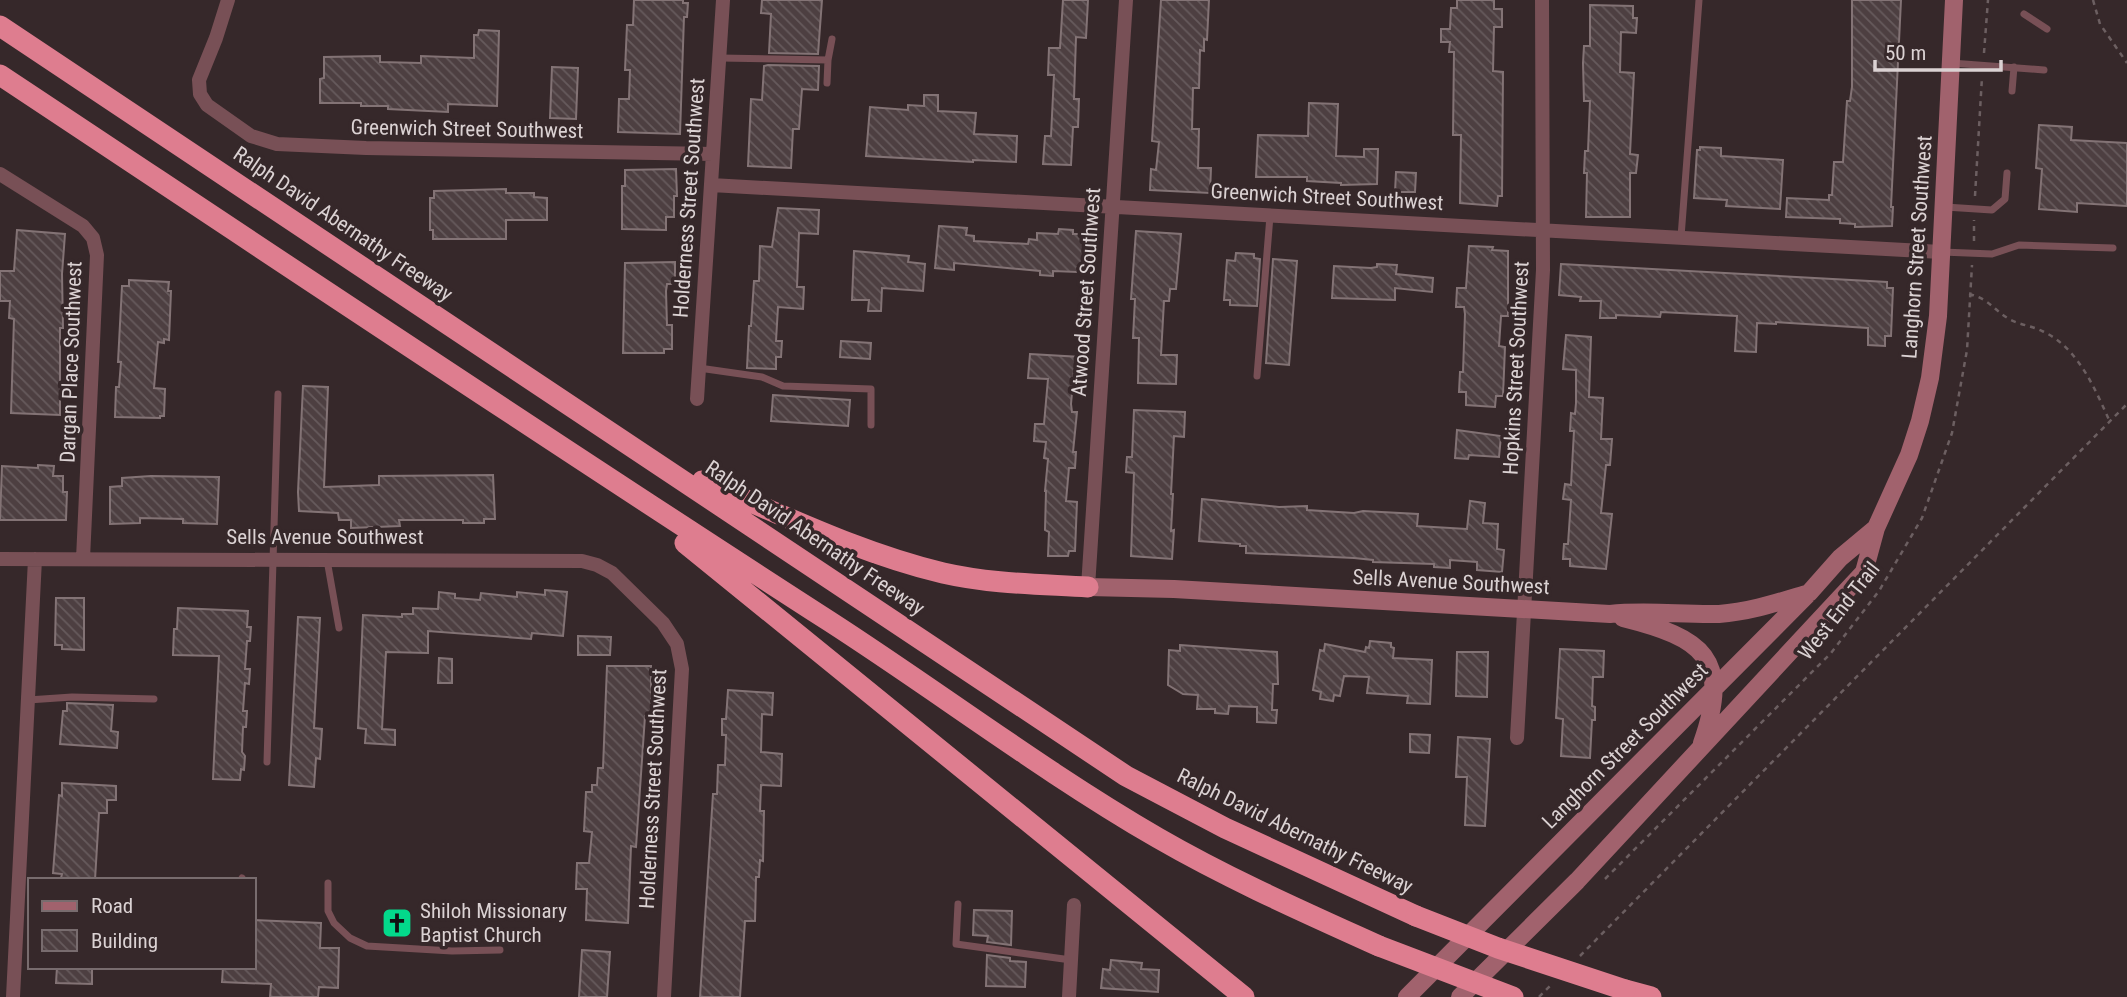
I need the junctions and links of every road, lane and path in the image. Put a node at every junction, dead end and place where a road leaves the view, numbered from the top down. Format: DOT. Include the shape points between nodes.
graph roads {
  1 [pos="228,0"];
  2 [pos="723,0"];
  3 [pos="1126,0"];
  4 [pos="1542,0"];
  5 [pos="1699,0"];
  6 [pos="1954,0"];
  7 [pos="1987,0"];
  8 [pos="2093,0"];
  9 [pos="2024,14"];
  10 [pos="0,26"];
  11 [pos="2047,29"];
  12 [pos="832,39"];
  13 [pos="719,58"];
  14 [pos="828,60"];
  15 [pos="1951,63"];
  16 [pos="2127,63"];
  17 [pos="1983,65"];
  18 [pos="2014,67"];
  19 [pos="2044,70"];
  20 [pos="0,75"];
  21 [pos="827,83"];
  22 [pos="2012,90"];
  23 [pos="713,154"];
  24 [pos="2007,173"];
  25 [pos="0,174"];
  26 [pos="711,185"];
  27 [pos="1112,206"];
  28 [pos="1943,207"];
  29 [pos="1975,209"];
  30 [pos="1270,215"];
  31 [pos="1543,230"];
  32 [pos="1681,237"];
  33 [pos="2113,248"];
  34 [pos="1941,252"];
  35 [pos="1973,254"];
  36 [pos="1969,294"];
  37 [pos="699,369"];
  38 [pos="1257,376"];
  39 [pos="278,394"];
  40 [pos="697,399"];
  41 [pos="2127,404"];
  42 [pos="2110,422"];
  43 [pos="871,425"];
  44 [pos="651,459"];
  45 [pos="605,477"];
  46 [pos="1876,528"];
  47 [pos="0,559"];
  48 [pos="35,559"];
  49 [pos="83,559"];
  50 [pos="273,560"];
  51 [pos="327,560"];
  52 [pos="1088,587"];
  53 [pos="1809,593"];
  54 [pos="638,598"];
  55 [pos="1524,609"];
  56 [pos="1610,614"];
  57 [pos="338,628"];
  58 [pos="1713,690"];
  59 [pos="154,699"];
  60 [pos="28,700"];
  61 [pos="1517,738"];
  62 [pos="1699,749"];
  63 [pos="267,762"];
  64 [pos="1604,879"];
  65 [pos="328,883"];
  66 [pos="958,904"];
  67 [pos="1074,905"];
  68 [pos="500,950"];
  69 [pos="1577,958"];
  70 [pos="1071,960"];
  71 [pos="1558,978"];
  72 [pos="13,997"];
  73 [pos="664,997"];
  74 [pos="1069,997"];
  75 [pos="1244,997"];
  76 [pos="1406,997"];
  77 [pos="1460,997"];
  78 [pos="1513,997"];
  79 [pos="1539,997"];
  80 [pos="1651,997"];
  1 -- 23 [label="street, Greenwich Street Southwest" via="199,80 200,94 206,105 251,136 277,144 379,149"];
  2 -- 13 [label="street, Holderness Street Southwest"];
  3 -- 27 [label="street, Atwood Street Southwest"];
  4 -- 31 [label="street, Hopkins Street Southwest"];
  5 -- 32 [label="lane"];
  6 -- 15 [label="street, Langhorn Street Southwest"];
  7 -- 17 [label="path, West End Trail"];
  8 -- 16 [label="path" via="2100,24"];
  9 -- 11 [label="lane"];
  10 -- 44 [label="highway, Ralph David Abernathy Freeway"];
  12 -- 14 [label="lane"];
  13 -- 14 [label="lane"];
  13 -- 23 [label="street, Holderness Street Southwest"];
  14 -- 21 [label="lane"];
  15 -- 17 [label="lane"];
  15 -- 28 [label="street, Langhorn Street Southwest"];
  17 -- 18 [label="lane"];
  17 -- 29 [label="path, West End Trail"];
  18 -- 19 [label="lane"];
  18 -- 22 [label="lane"];
  20 -- 45 [label="highway"];
  23 -- 26 [label="street, Holderness Street Southwest"];
  24 -- 29 [label="lane" via="2005,199 1992,209"];
  25 -- 49 [label="street, Dargan Place Southwest" via="83,226 93,238 97,255"];
  26 -- 27 [label="street, Greenwich Street Southwest"];
  26 -- 37 [label="street, Holderness Street Southwest"];
  27 -- 30 [label="street, Greenwich Street Southwest"];
  27 -- 52 [label="street, Atwood Street Southwest"];
  28 -- 29 [label="lane"];
  28 -- 34 [label="street, Langhorn Street Southwest"];
  29 -- 35 [label="path, West End Trail"];
  30 -- 31 [label="street, Greenwich Street Southwest"];
  30 -- 38 [label="lane"];
  31 -- 32 [label="street, Greenwich Street Southwest"];
  31 -- 55 [label="street, Hopkins Street Southwest"];
  32 -- 34 [label="street, Greenwich Street Southwest"];
  33 -- 35 [label="lane" via="2019,244 1992,254"];
  34 -- 35 [label="lane"];
  34 -- 46 [label="street, Langhorn Street Southwest" via="1936,328 1923,410 1909,455"];
  35 -- 36 [label="path, West End Trail"];
  36 -- 42 [label="path" via="2062,344 2080,365"];
  36 -- 64 [label="path, West End Trail" via="1967,350 1952,433 1922,518 1879,591 1831,653"];
  37 -- 40 [label="street, Holderness Street Southwest"];
  37 -- 43 [label="lane" via="762,377 783,386 871,389"];
  39 -- 50 [label="lane"];
  41 -- 42 [label="path"];
  42 -- 69 [label="path"];
  44 -- 52 [label="highway" via="898,560 990,581"];
  44 -- 80 [label="highway, Ralph David Abernathy Freeway, bridge" via="1126,776 1225,828 1416,916 1498,948"];
  45 -- 75 [label="highway"];
  45 -- 78 [label="highway, bridge" via="1155,836 1227,877 1379,946"];
  46 -- 53 [label="street, Langhorn Street Southwest" via="1840,558"];
  46 -- 62 [label="street, Langhorn Street Southwest" via="1864,572"];
  47 -- 48 [label="street, Sells Avenue Southwest"];
  48 -- 49 [label="street, Sells Avenue Southwest"];
  48 -- 60 [label="street"];
  49 -- 50 [label="street, Sells Avenue Southwest"];
  50 -- 51 [label="street, Sells Avenue Southwest"];
  50 -- 63 [label="lane"];
  51 -- 54 [label="street, Sells Avenue Southwest" via="582,561 612,573"];
  51 -- 57 [label="lane"];
  52 -- 55 [label="street, Sells Avenue Southwest"];
  53 -- 56 [label="street, Sells Avenue Southwest" via="1756,609 1718,614"];
  53 -- 58 [label="street, Langhorn Street Southwest"];
  54 -- 73 [label="street, Holderness Street Southwest" via="677,644 682,669"];
  55 -- 56 [label="street, Sells Avenue Southwest"];
  55 -- 61 [label="street, Hopkins Street Southwest"];
  56 -- 58 [label="street" via="1678,634 1699,650 1713,670"];
  58 -- 62 [label="street" via="1710,718"];
  58 -- 76 [label="street, Langhorn Street Southwest"];
  59 -- 60 [label="lane"];
  60 -- 72 [label="street"];
  62 -- 77 [label="street, Langhorn Street Southwest" via="1577,881"];
  65 -- 68 [label="lane" via="328,911 334,923 367,946"];
  66 -- 70 [label="lane" via="956,944"];
  67 -- 70 [label="street"];
  70 -- 74 [label="street"];
  71 -- 79 [label="path"];
}
